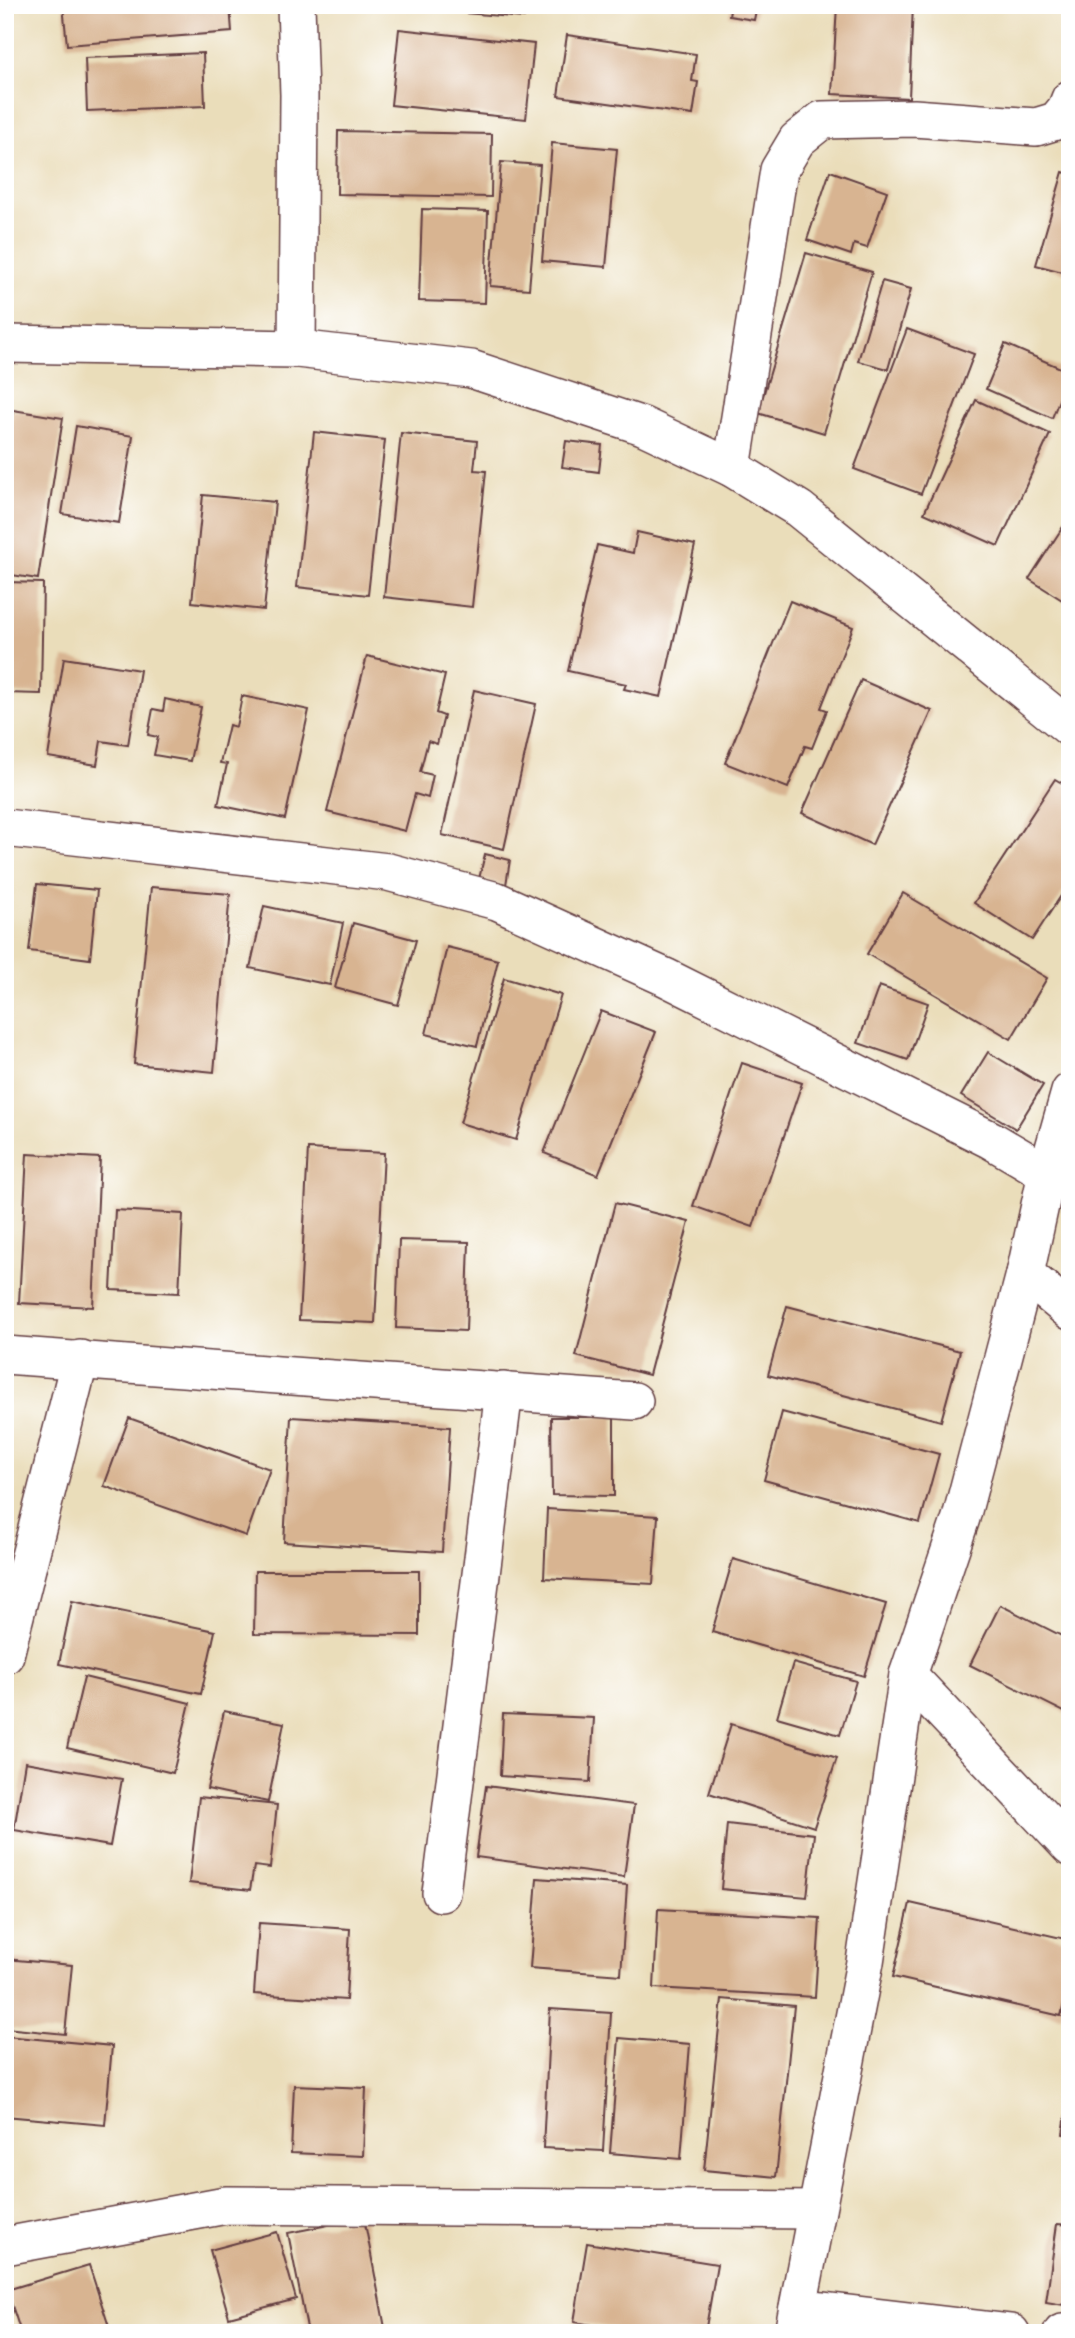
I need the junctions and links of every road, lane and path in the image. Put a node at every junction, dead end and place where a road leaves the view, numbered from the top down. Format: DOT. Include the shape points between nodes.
graph roads {
  1 [pos="296,5"];
  2 [pos="1070,99"];
  3 [pos="5,344"];
  4 [pos="297,349"];
  5 [pos="732,468"];
  6 [pos="1070,728"];
  7 [pos="5,828"];
  8 [pos="1070,1092"];
  9 [pos="1047,1173"];
  10 [pos="1025,1274"];
  11 [pos="1070,1311"];
  12 [pos="5,1356"];
  13 [pos="80,1359"];
  14 [pos="504,1391"];
  15 [pos="634,1401"];
  16 [pos="5,1655"];
  17 [pos="908,1675"];
  18 [pos="1070,1847"];
  19 [pos="441,1893"];
  20 [pos="817,2210"];
  21 [pos="5,2246"];
  22 [pos="796,2320"];
  23 [pos="1070,2332"];
  24 [pos="1011,2333"];
  25 [pos="1062,2333"];
  1 -- 4 [label="street"];
  2 -- 5 [label="street" via="1056,121 1036,127 914,118 821,120 797,140 779,170"];
  3 -- 4 [label="street"];
  4 -- 5 [label="street" via="471,369 643,425"];
  5 -- 6 [label="street" via="799,509"];
  7 -- 9 [label="street" via="388,872 497,901 678,983 990,1139"];
  8 -- 9 [label="street"];
  9 -- 10 [label="street"];
  10 -- 11 [label="street"];
  10 -- 17 [label="street" via="961,1518"];
  12 -- 13 [label="street"];
  13 -- 14 [label="street"];
  13 -- 16 [label="street"];
  14 -- 15 [label="street"];
  14 -- 19 [label="street"];
  17 -- 18 [label="street"];
  17 -- 20 [label="street" via="865,1962"];
  20 -- 21 [label="street" via="226,2205"];
  20 -- 22 [label="street"];
  22 -- 24 [label="street"];
  23 -- 25 [label="street"];
}
